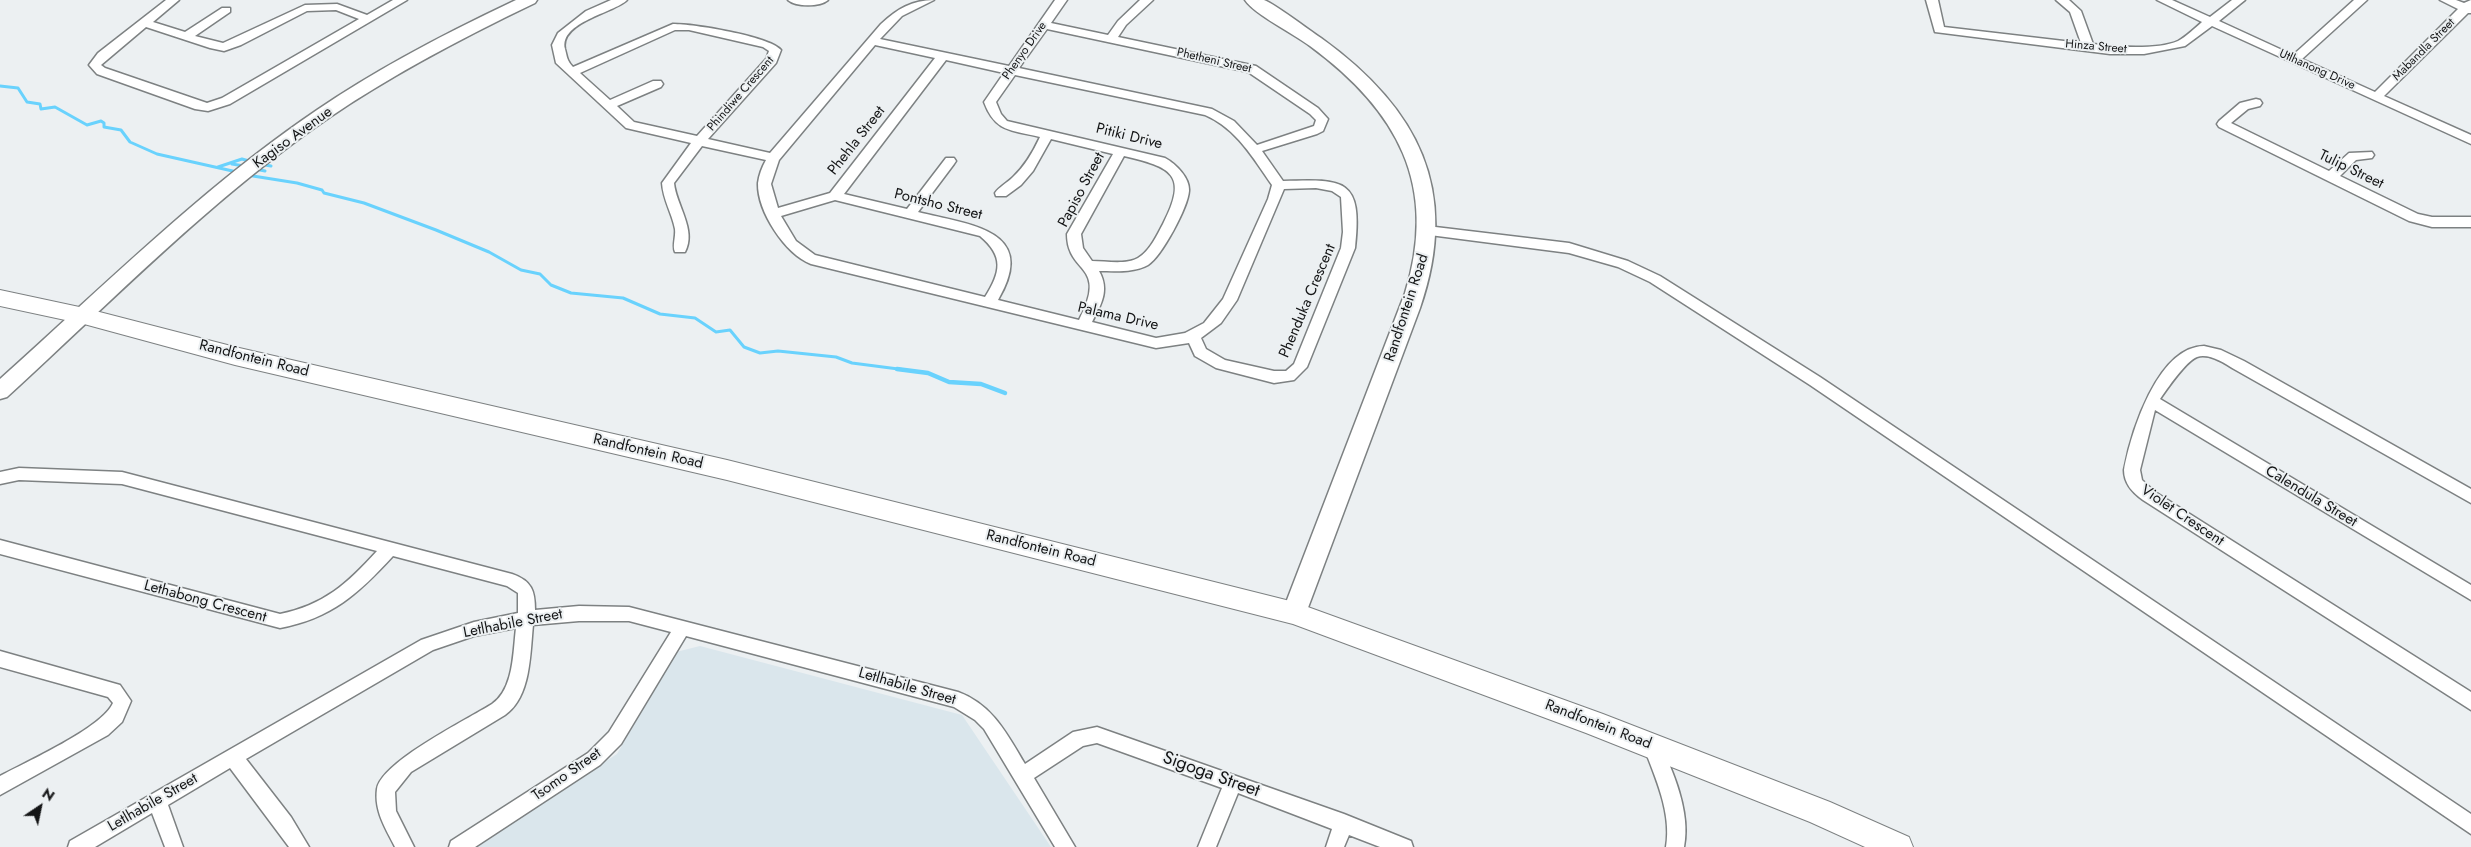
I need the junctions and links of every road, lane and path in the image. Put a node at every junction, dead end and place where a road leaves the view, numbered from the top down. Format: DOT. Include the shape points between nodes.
graph roads {
  1 [pos="173,0"];
  2 [pos="402,0"];
  3 [pos="529,0"];
  4 [pos="621,0"];
  5 [pos="794,0"];
  6 [pos="822,0"];
  7 [pos="928,0"];
  8 [pos="1061,0"];
  9 [pos="1148,0"];
  10 [pos="1253,0"];
  11 [pos="1932,0"];
  12 [pos="2062,0"];
  13 [pos="2163,0"];
  14 [pos="2239,0"];
  15 [pos="2361,0"];
  16 [pos="2446,0"];
  17 [pos="2469,7"];
  18 [pos="226,10"];
  19 [pos="368,19"];
  20 [pos="146,23"];
  21 [pos="2212,23"];
  22 [pos="1044,25"];
  23 [pos="186,37"];
  24 [pos="1112,39"];
  25 [pos="873,41"];
  26 [pos="1195,44"];
  27 [pos="2088,47"];
  28 [pos="1187,55"];
  29 [pos="943,56"];
  30 [pos="2294,60"];
  31 [pos="1011,70"];
  32 [pos="571,72"];
  33 [pos="657,84"];
  34 [pos="2376,97"];
  35 [pos="990,102"];
  36 [pos="2256,103"];
  37 [pos="607,106"];
  38 [pos="1046,134"];
  39 [pos="2469,136"];
  40 [pos="698,142"];
  41 [pos="1122,150"];
  42 [pos="1253,150"];
  43 [pos="2368,154"];
  44 [pos="773,158"];
  45 [pos="950,161"];
  46 [pos="2330,178"];
  47 [pos="1279,185"];
  48 [pos="1002,193"];
  49 [pos="834,196"];
  50 [pos="775,213"];
  51 [pos="910,214"];
  52 [pos="2471,222"];
  53 [pos="1427,231"];
  54 [pos="680,249"];
  55 [pos="1090,266"];
  56 [pos="0,298"];
  57 [pos="989,303"];
  58 [pos="84,316"];
  59 [pos="1083,326"];
  60 [pos="1193,336"];
  61 [pos="0,392"];
  62 [pos="2152,401"];
  63 [pos="0,478"];
  64 [pos="2471,497"];
  65 [pos="0,547"];
  66 [pos="389,549"];
  67 [pos="2471,593"];
  68 [pos="1294,613"];
  69 [pos="526,618"];
  70 [pos="683,627"];
  71 [pos="0,659"];
  72 [pos="2471,702"];
  73 [pos="1652,746"];
  74 [pos="233,757"];
  75 [pos="1023,775"];
  76 [pos="1233,782"];
  77 [pos="0,786"];
  78 [pos="157,801"];
  79 [pos="1344,824"];
  80 [pos="2471,826"];
  81 [pos="77,847"];
  82 [pos="174,847"];
  83 [pos="300,847"];
  84 [pos="405,847"];
  85 [pos="458,847"];
  86 [pos="1066,847"];
  87 [pos="1207,847"];
  88 [pos="1335,847"];
  89 [pos="1404,847"];
  90 [pos="1675,847"];
  91 [pos="1898,847"];
  1 -- 20 [label="street"];
  2 -- 19 [label="street"];
  3 -- 58 [label="street, Kagiso Avenue" via="408,60 306,126 261,160"];
  4 -- 32 [label="street" via="590,13 562,35 558,54"];
  5 -- 6 [label="street"];
  7 -- 25 [label="street, Palama Drive" via="898,14"];
  8 -- 22 [label="street, Phenyo Drive"];
  9 -- 24 [label="street" via="1122,23"];
  10 -- 53 [label="street, Randfontein Road" via="1336,58 1370,89 1396,120 1415,161 1424,191"];
  11 -- 27 [label="street, Hinza Street" via="1939,30"];
  12 -- 27 [label="street" via="2075,11"];
  13 -- 21 [label="street, Utlhanong Drive"];
  14 -- 21 [label="street, Hinza Street"];
  15 -- 30 [label="street"];
  16 -- 17 [label="street"];
  17 -- 34 [label="street, Mabandla Street"];
  18 -- 23 [label="street"];
  19 -- 20 [label="street" via="226,101 208,107 96,68 102,56"];
  19 -- 23 [label="street" via="337,7 316,6 294,13 231,46 214,46"];
  20 -- 23 [label="street"];
  21 -- 27 [label="street, Hinza Street" via="2181,44 2172,46 2128,51"];
  21 -- 30 [label="street, Utlhanong Drive"];
  22 -- 24 [label="street, Phetheni Street"];
  22 -- 31 [label="street, Phenyo Drive"];
  24 -- 28 [label="street, Phetheni Street"];
  25 -- 29 [label="street"];
  25 -- 44 [label="street, Palama Drive"];
  26 -- 28 [label="street"];
  28 -- 42 [label="street, Phetheni Street" via="1258,72 1322,120 1318,128"];
  29 -- 31 [label="street"];
  29 -- 49 [label="street, Phehla Street"];
  30 -- 34 [label="street, Utlhanong Drive"];
  31 -- 35 [label="street, Phenyo Drive"];
  31 -- 42 [label="street" via="1215,114 1227,121"];
  32 -- 37 [label="street"];
  32 -- 40 [label="street, Phindiwe Crescent" via="673,27 694,28 773,48 776,54 772,60"];
  33 -- 37 [label="street"];
  34 -- 39 [label="street, Utlhanong Drive"];
  35 -- 38 [label="street, Pitiki Drive" via="995,116 1003,124"];
  36 -- 46 [label="street, Tulip Street" via="2244,106 2223,124"];
  37 -- 40 [label="street" via="636,128"];
  38 -- 41 [label="street, Pitiki Drive"];
  38 -- 48 [label="street" via="1040,151 1016,184"];
  40 -- 44 [label="street"];
  40 -- 54 [label="street" via="668,182 682,229"];
  41 -- 55 [label="street, Papiso Street" via="1074,234 1074,246"];
  41 -- 55 [label="street, Pitiki Drive" via="1167,164 1182,185 1181,199 1155,250 1145,260 1135,264"];
  42 -- 47 [label="street"];
  43 -- 46 [label="street" via="2353,156"];
  44 -- 50 [label="street, Palama Drive" via="765,187"];
  45 -- 51 [label="street"];
  46 -- 52 [label="street, Tulip Street" via="2414,218 2432,222"];
  47 -- 60 [label="street, Palama Drive" via="1221,316 1210,327"];
  47 -- 60 [label="street, Phenduka Crescent" via="1334,186 1347,196 1348,248 1300,367 1289,376 1274,377 1220,364 1200,352"];
  49 -- 50 [label="street, Phehla Street"];
  49 -- 51 [label="street, Pontsho Street"];
  50 -- 57 [label="street, Palama Drive" via="787,240 807,257"];
  51 -- 57 [label="street, Pontsho Street" via="975,230 990,237 1004,258 1005,266 1002,283"];
  53 -- 68 [label="street, Randfontein Road" via="1424,265 1367,427"];
  53 -- 80 [label="street" via="1569,248 1624,264 1663,283 1815,381"];
  55 -- 59 [label="street, Papiso Street" via="1098,293"];
  56 -- 58 [label="main road, Randfontein Road"];
  57 -- 59 [label="street, Palama Drive"];
  58 -- 61 [label="street, Kagiso Avenue"];
  58 -- 68 [label="main road, Randfontein Road" via="235,356 727,470"];
  59 -- 60 [label="street, Palama Drive" via="1156,343"];
  62 -- 64 [label="street, Violet Crescent" via="2190,353 2212,353 2239,365"];
  62 -- 67 [label="street, Calendula Street"];
  62 -- 72 [label="street, Violet Crescent" via="2131,470 2137,486"];
  63 -- 66 [label="street" via="19,474 122,478"];
  65 -- 66 [label="street, Lethabong Crescent" via="280,621 308,615 342,598"];
  66 -- 69 [label="street" via="516,582 526,591"];
  68 -- 73 [label="main road, Randfontein Road"];
  69 -- 70 [label="street, Letlhabile Street" via="572,613 629,614"];
  69 -- 74 [label="street, Letlhabile Street" via="445,637 427,645"];
  69 -- 84 [label="street" via="516,687 510,700 405,766 386,788 387,812"];
  70 -- 75 [label="street, Letlhabile Street" via="958,700 990,723"];
  70 -- 85 [label="street, Tsomo Street" via="605,749"];
  71 -- 77 [label="street" via="114,691 122,701 116,716 102,729"];
  73 -- 90 [label="street" via="1677,828"];
  73 -- 91 [label="main road, Randfontein Road" via="1820,812"];
  74 -- 78 [label="street, Letlhabile Street"];
  74 -- 83 [label="street" via="281,816"];
  75 -- 76 [label="street, Sigoga Street" via="1079,738 1097,735"];
  75 -- 86 [label="street, Letlhabile Street"];
  76 -- 79 [label="street, Sigoga Street"];
  76 -- 87 [label="street"];
  78 -- 81 [label="street, Letlhabile Street"];
  78 -- 82 [label="street"];
  79 -- 88 [label="street"];
  79 -- 89 [label="street, Sigoga Street"];
}
